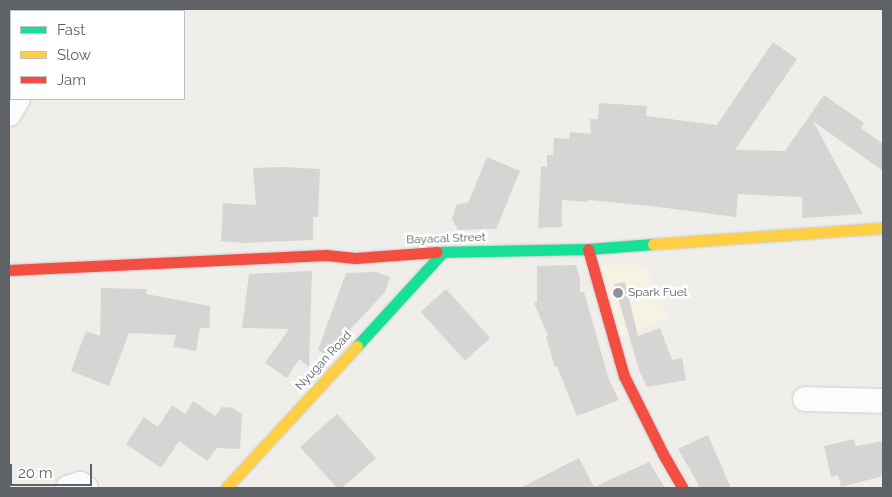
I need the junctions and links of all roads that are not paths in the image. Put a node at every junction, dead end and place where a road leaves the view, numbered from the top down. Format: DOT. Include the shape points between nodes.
graph roads {
  1 [pos="17,100"];
  2 [pos="9,114"];
  3 [pos="883,228"];
  4 [pos="588,249"];
  5 [pos="443,252"];
  6 [pos="9,270"];
  7 [pos="805,399"];
  8 [pos="883,401"];
  9 [pos="68,488"];
  10 [pos="86,488"];
  11 [pos="226,488"];
  12 [pos="683,488"];
  1 -- 2 [label="street"];
  3 -- 4 [label="main road, Bayacal Street"];
  4 -- 5 [label="main road, Bayacal Street"];
  4 -- 12 [label="main road" via="624,376"];
  5 -- 6 [label="main road, Bayacal Street"];
  5 -- 11 [label="main road, Nyugan Road"];
  7 -- 8 [label="street"];
  9 -- 10 [label="street" via="80,484"];
}
